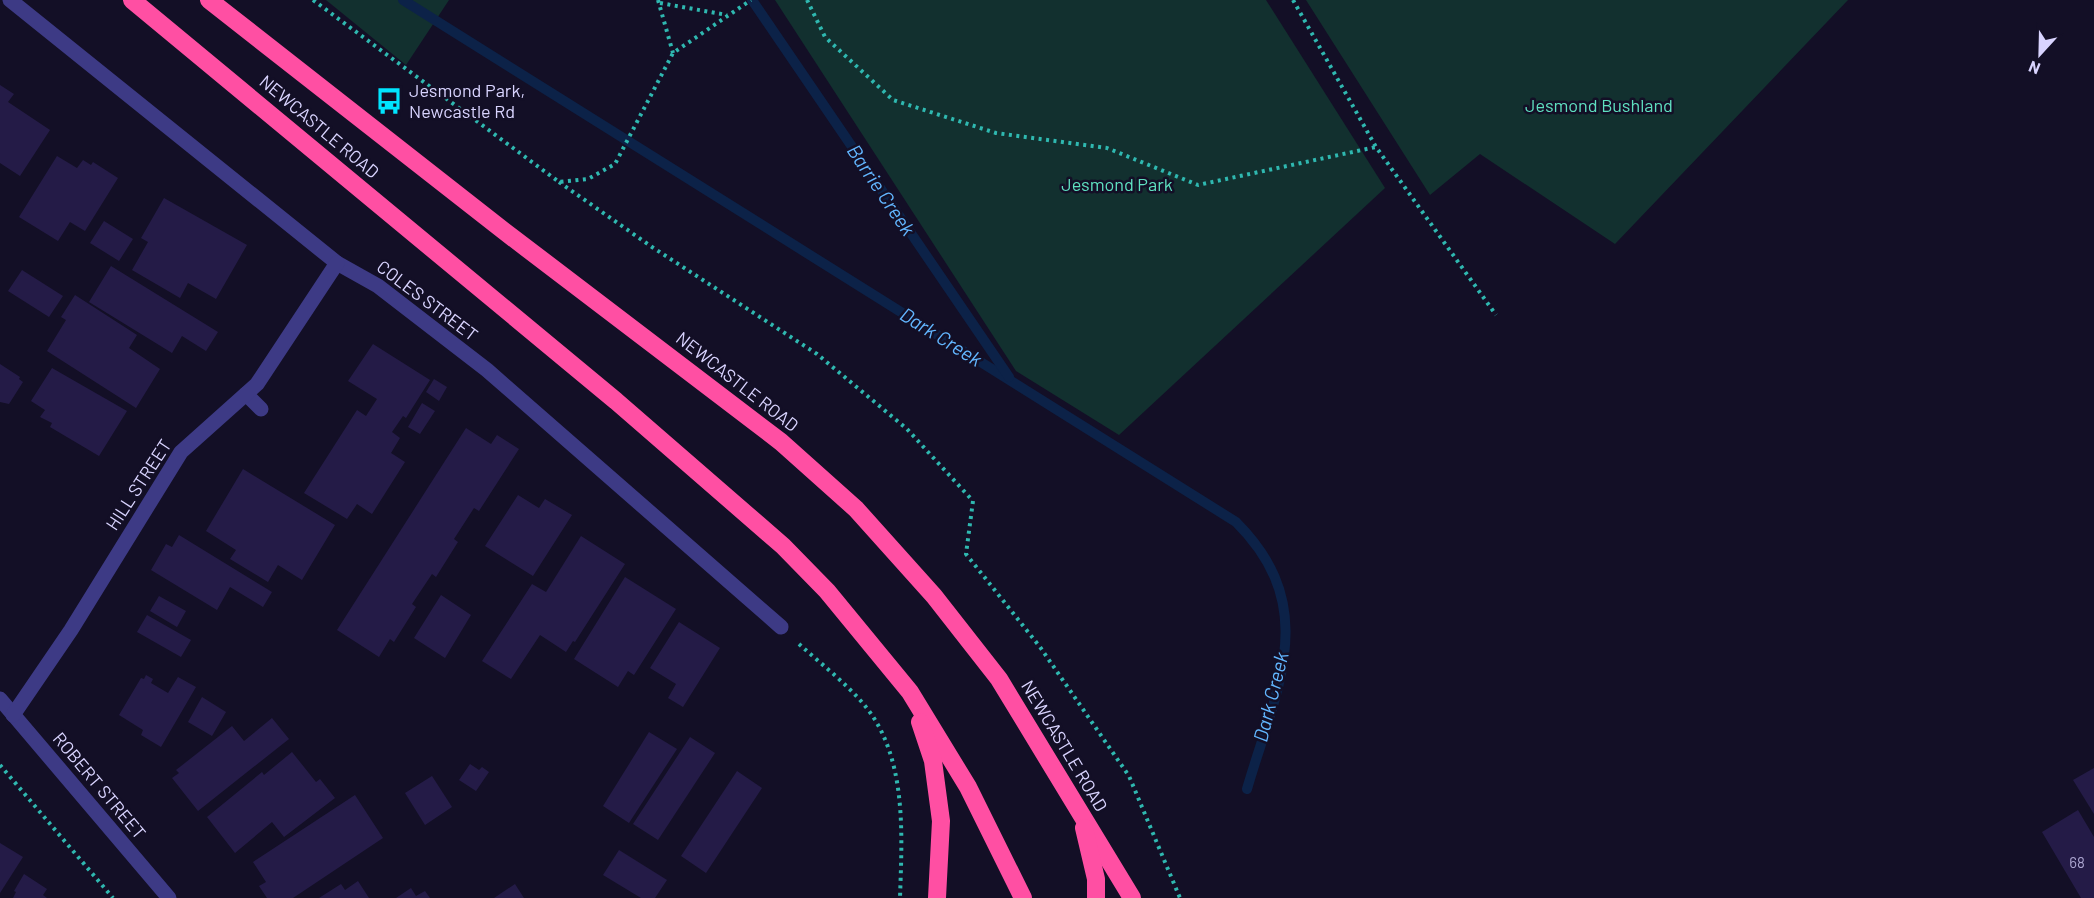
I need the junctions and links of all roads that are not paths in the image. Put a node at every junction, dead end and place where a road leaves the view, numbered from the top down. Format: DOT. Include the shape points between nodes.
graph roads {
  1 [pos="10,0"];
  2 [pos="132,0"];
  3 [pos="209,0"];
  4 [pos="337,263"];
  5 [pos="246,394"];
  6 [pos="261,409"];
  7 [pos="781,627"];
  8 [pos="910,692"];
  9 [pos="0,699"];
  10 [pos="13,715"];
  11 [pos="1081,814"];
  12 [pos="169,898"];
  13 [pos="936,898"];
  14 [pos="1023,898"];
  15 [pos="1096,898"];
  16 [pos="1132,898"];
  1 -- 4 [label="street, COLES STREET"];
  2 -- 8 [label="highway, NEWCASTLE ROAD" via="616,401 783,546 827,591"];
  3 -- 11 [label="highway, NEWCASTLE ROAD" via="781,442 856,509 934,596 999,679"];
  4 -- 5 [label="street, HILL STREET" via="257,384"];
  4 -- 7 [label="street, COLES STREET" via="387,292 487,370"];
  5 -- 6 [label="street"];
  5 -- 10 [label="street, HILL STREET" via="181,452 71,630"];
  8 -- 13 [label="highway" via="933,761 941,821"];
  8 -- 14 [label="highway, NEWCASTLE ROAD" via="968,787"];
  9 -- 10 [label="street, ROBERT STREET"];
  10 -- 12 [label="street, ROBERT STREET"];
  11 -- 15 [label="highway" via="1096,879"];
  11 -- 16 [label="highway, NEWCASTLE ROAD"];
}
